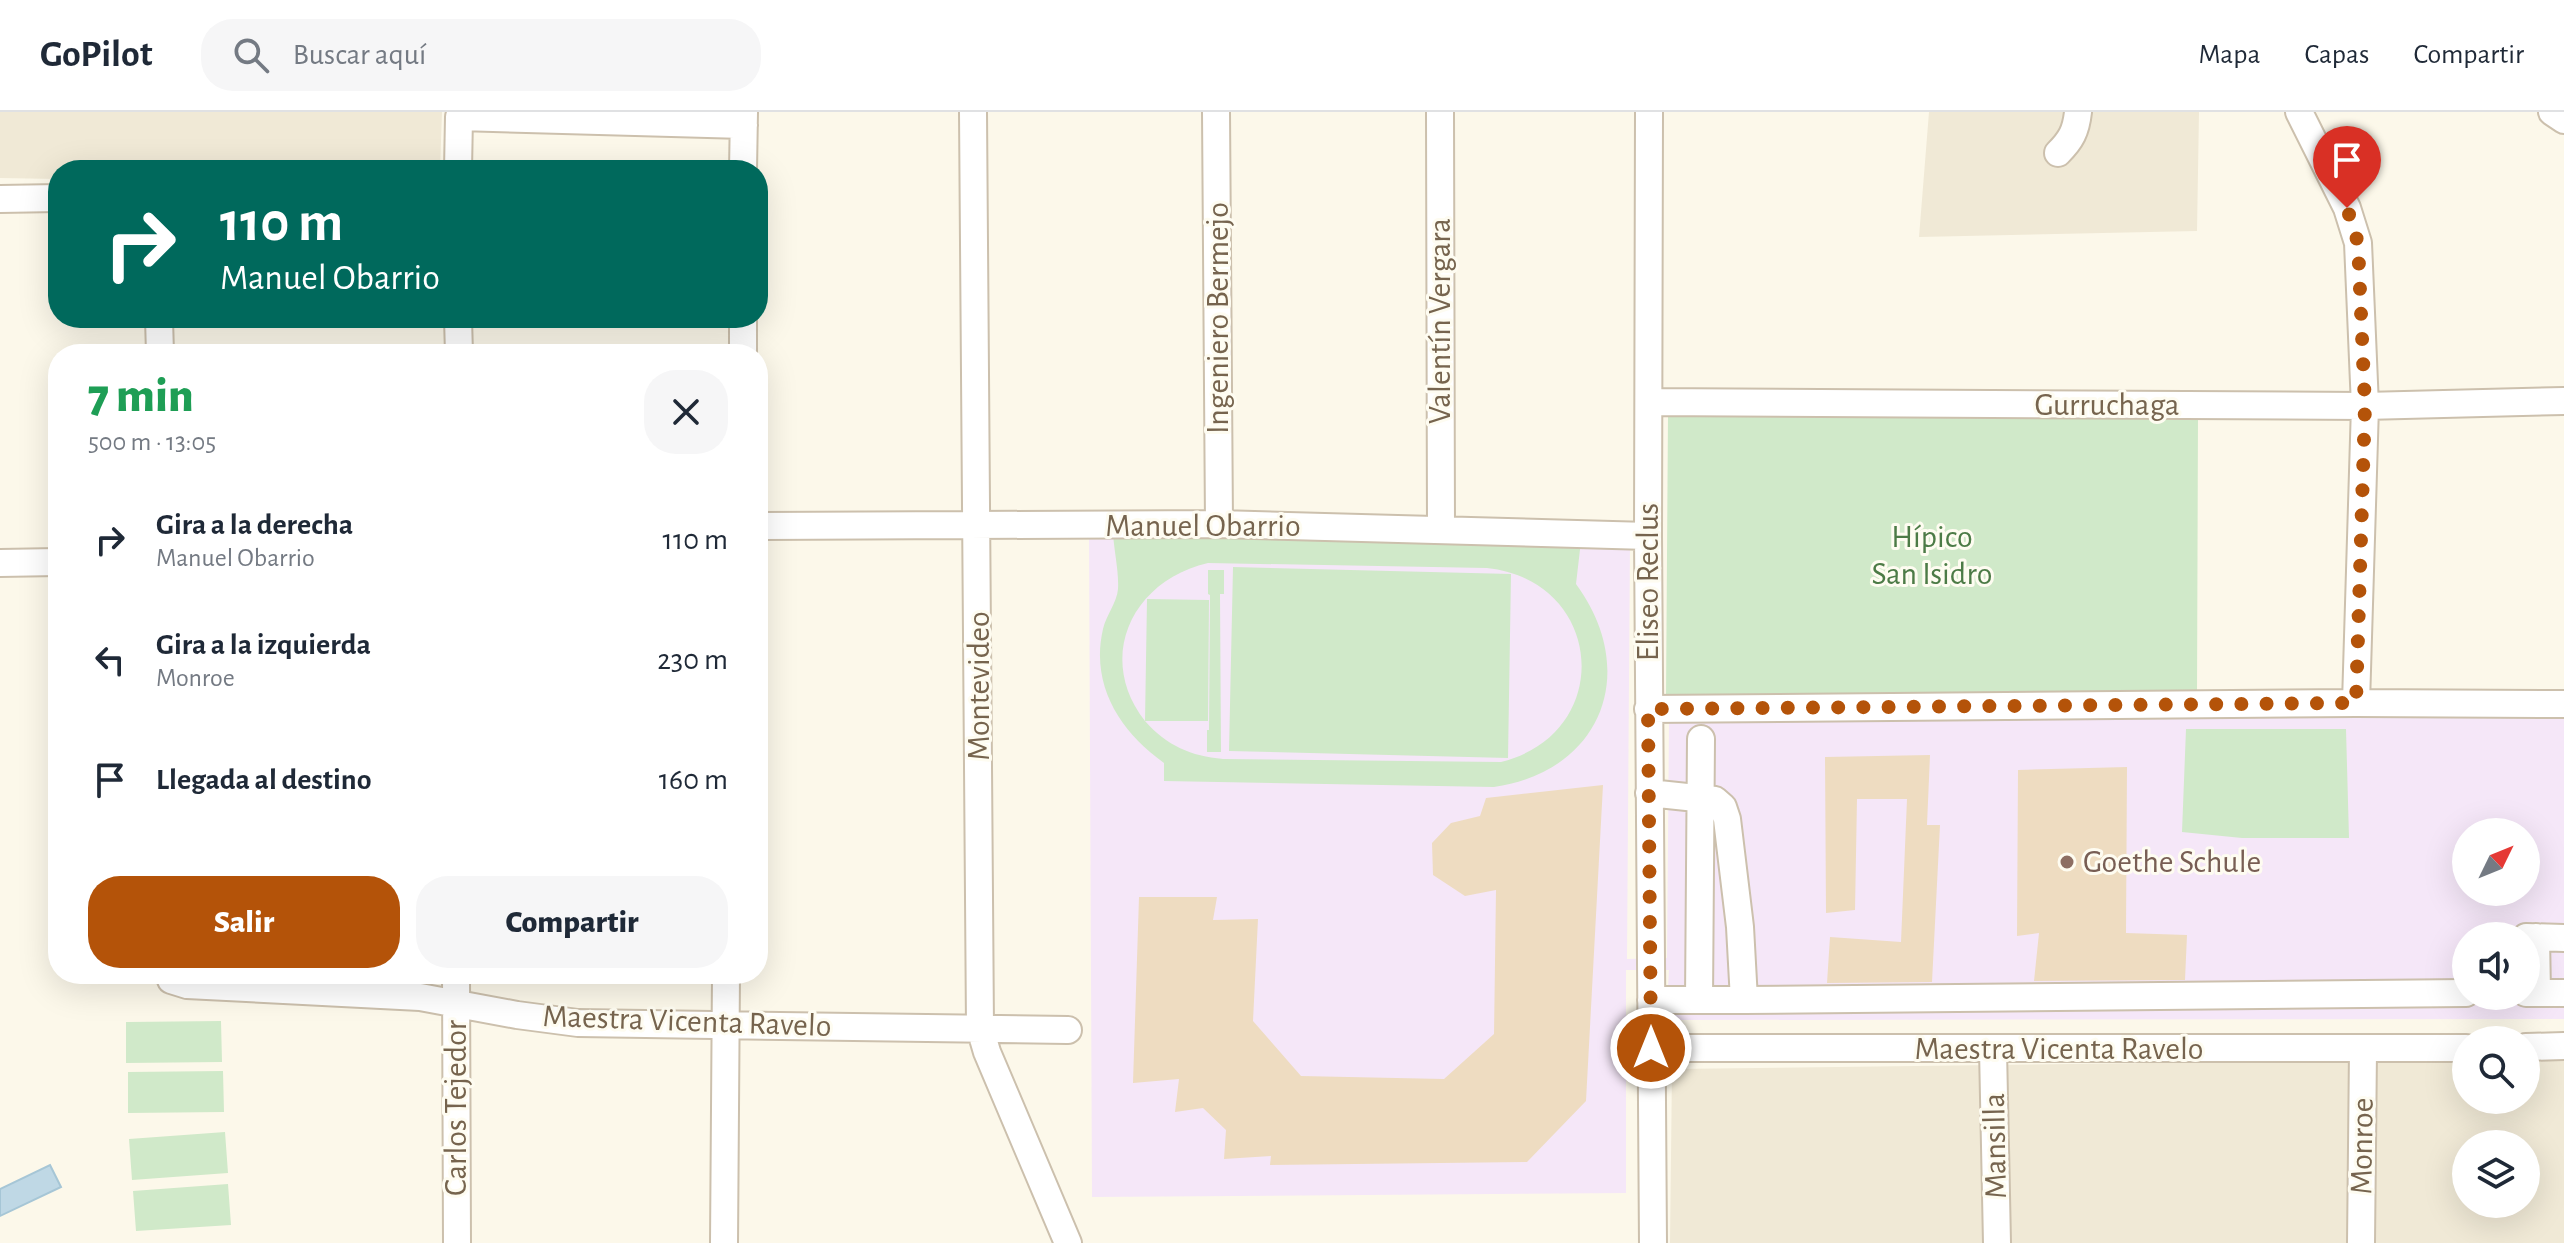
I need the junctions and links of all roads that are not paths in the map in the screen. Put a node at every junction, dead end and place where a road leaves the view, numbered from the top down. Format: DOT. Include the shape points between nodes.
graph roads {
  1 [pos="973,112"];
  2 [pos="1216,112"];
  3 [pos="1440,112"];
  4 [pos="1649,112"];
  5 [pos="2078,112"];
  6 [pos="2299,112"];
  7 [pos="2552,112"];
  8 [pos="744,119"];
  9 [pos="2564,120"];
  10 [pos="2058,153"];
  11 [pos="458,160"];
  12 [pos="743,160"];
  13 [pos="48,198"];
  14 [pos="0,199"];
  15 [pos="2564,401"];
  16 [pos="1649,402"];
  17 [pos="2365,406"];
  18 [pos="1219,524"];
  19 [pos="768,526"];
  20 [pos="978,526"];
  21 [pos="1441,530"];
  22 [pos="1648,536"];
  23 [pos="48,562"];
  24 [pos="0,563"];
  25 [pos="2356,703"];
  26 [pos="2564,704"];
  27 [pos="1648,709"];
  28 [pos="1701,739"];
  29 [pos="1649,793"];
  30 [pos="1701,798"];
  31 [pos="2540,937"];
  32 [pos="2564,938"];
  33 [pos="184,984"];
  34 [pos="456,984"];
  35 [pos="726,984"];
  36 [pos="2452,993"];
  37 [pos="2540,993"];
  38 [pos="2564,993"];
  39 [pos="1651,1000"];
  40 [pos="1699,1000"];
  41 [pos="1744,1000"];
  42 [pos="456,1004"];
  43 [pos="725,1024"];
  44 [pos="980,1028"];
  45 [pos="1068,1030"];
  46 [pos="2564,1046"];
  47 [pos="2540,1047"];
  48 [pos="1651,1048"];
  49 [pos="2452,1048"];
  50 [pos="1993,1049"];
  51 [pos="2363,1050"];
  52 [pos="457,1243"];
  53 [pos="724,1243"];
  54 [pos="1068,1243"];
  55 [pos="1653,1243"];
  56 [pos="1997,1243"];
  57 [pos="2361,1243"];
  1 -- 20 [label="street, Montevideo"];
  2 -- 18 [label="street, Ingeniero Bermejo"];
  3 -- 21 [label="street, Valentín Vergara"];
  4 -- 16 [label="street, Eliseo Reclus"];
  5 -- 10 [label="street" via="2072,139"];
  6 -- 17 [label="street" via="2347,208 2358,243"];
  7 -- 9 [label="street"];
  8 -- 11 [label="street" via="459,117"];
  8 -- 12 [label="street"];
  13 -- 14 [label="street"];
  15 -- 17 [label="street, Gurruchaga"];
  16 -- 17 [label="street, Gurruchaga"];
  16 -- 22 [label="street, Eliseo Reclus"];
  17 -- 25 [label="street"];
  18 -- 20 [label="street, Manuel Obarrio"];
  18 -- 21 [label="street, Manuel Obarrio"];
  19 -- 20 [label="street, Manuel Obarrio"];
  20 -- 44 [label="street, Montevideo"];
  21 -- 22 [label="street, Manuel Obarrio"];
  22 -- 27 [label="street, Eliseo Reclus"];
  23 -- 24 [label="street"];
  25 -- 26 [label="street"];
  25 -- 27 [label="street"];
  27 -- 29 [label="street, Eliseo Reclus"];
  28 -- 30 [label="street"];
  29 -- 30 [label="street"];
  29 -- 39 [label="street, Eliseo Reclus"];
  30 -- 40 [label="street"];
  30 -- 41 [label="street" via="1715,800 1727,819"];
  31 -- 32 [label="street"];
  33 -- 42 [label="street, Maestra Vicenta Ravelo" via="396,995"];
  34 -- 42 [label="street, Carlos Tejedor"];
  35 -- 43 [label="street"];
  36 -- 41 [label="street"];
  37 -- 38 [label="street"];
  39 -- 40 [label="street"];
  39 -- 48 [label="street, Eliseo Reclus"];
  40 -- 41 [label="street"];
  42 -- 43 [label="street, Maestra Vicenta Ravelo" via="578,1023"];
  42 -- 52 [label="street, Carlos Tejedor"];
  43 -- 44 [label="street, Maestra Vicenta Ravelo"];
  43 -- 53 [label="street"];
  44 -- 45 [label="street, Maestra Vicenta Ravelo"];
  44 -- 54 [label="street, Montevideo"];
  46 -- 47 [label="street"];
  48 -- 50 [label="street, Maestra Vicenta Ravelo"];
  48 -- 55 [label="street, Eliseo Reclus"];
  49 -- 51 [label="street, Maestra Vicenta Ravelo"];
  50 -- 51 [label="street, Maestra Vicenta Ravelo"];
  50 -- 56 [label="street, Mansilla"];
  51 -- 57 [label="street, Monroe"];
}
